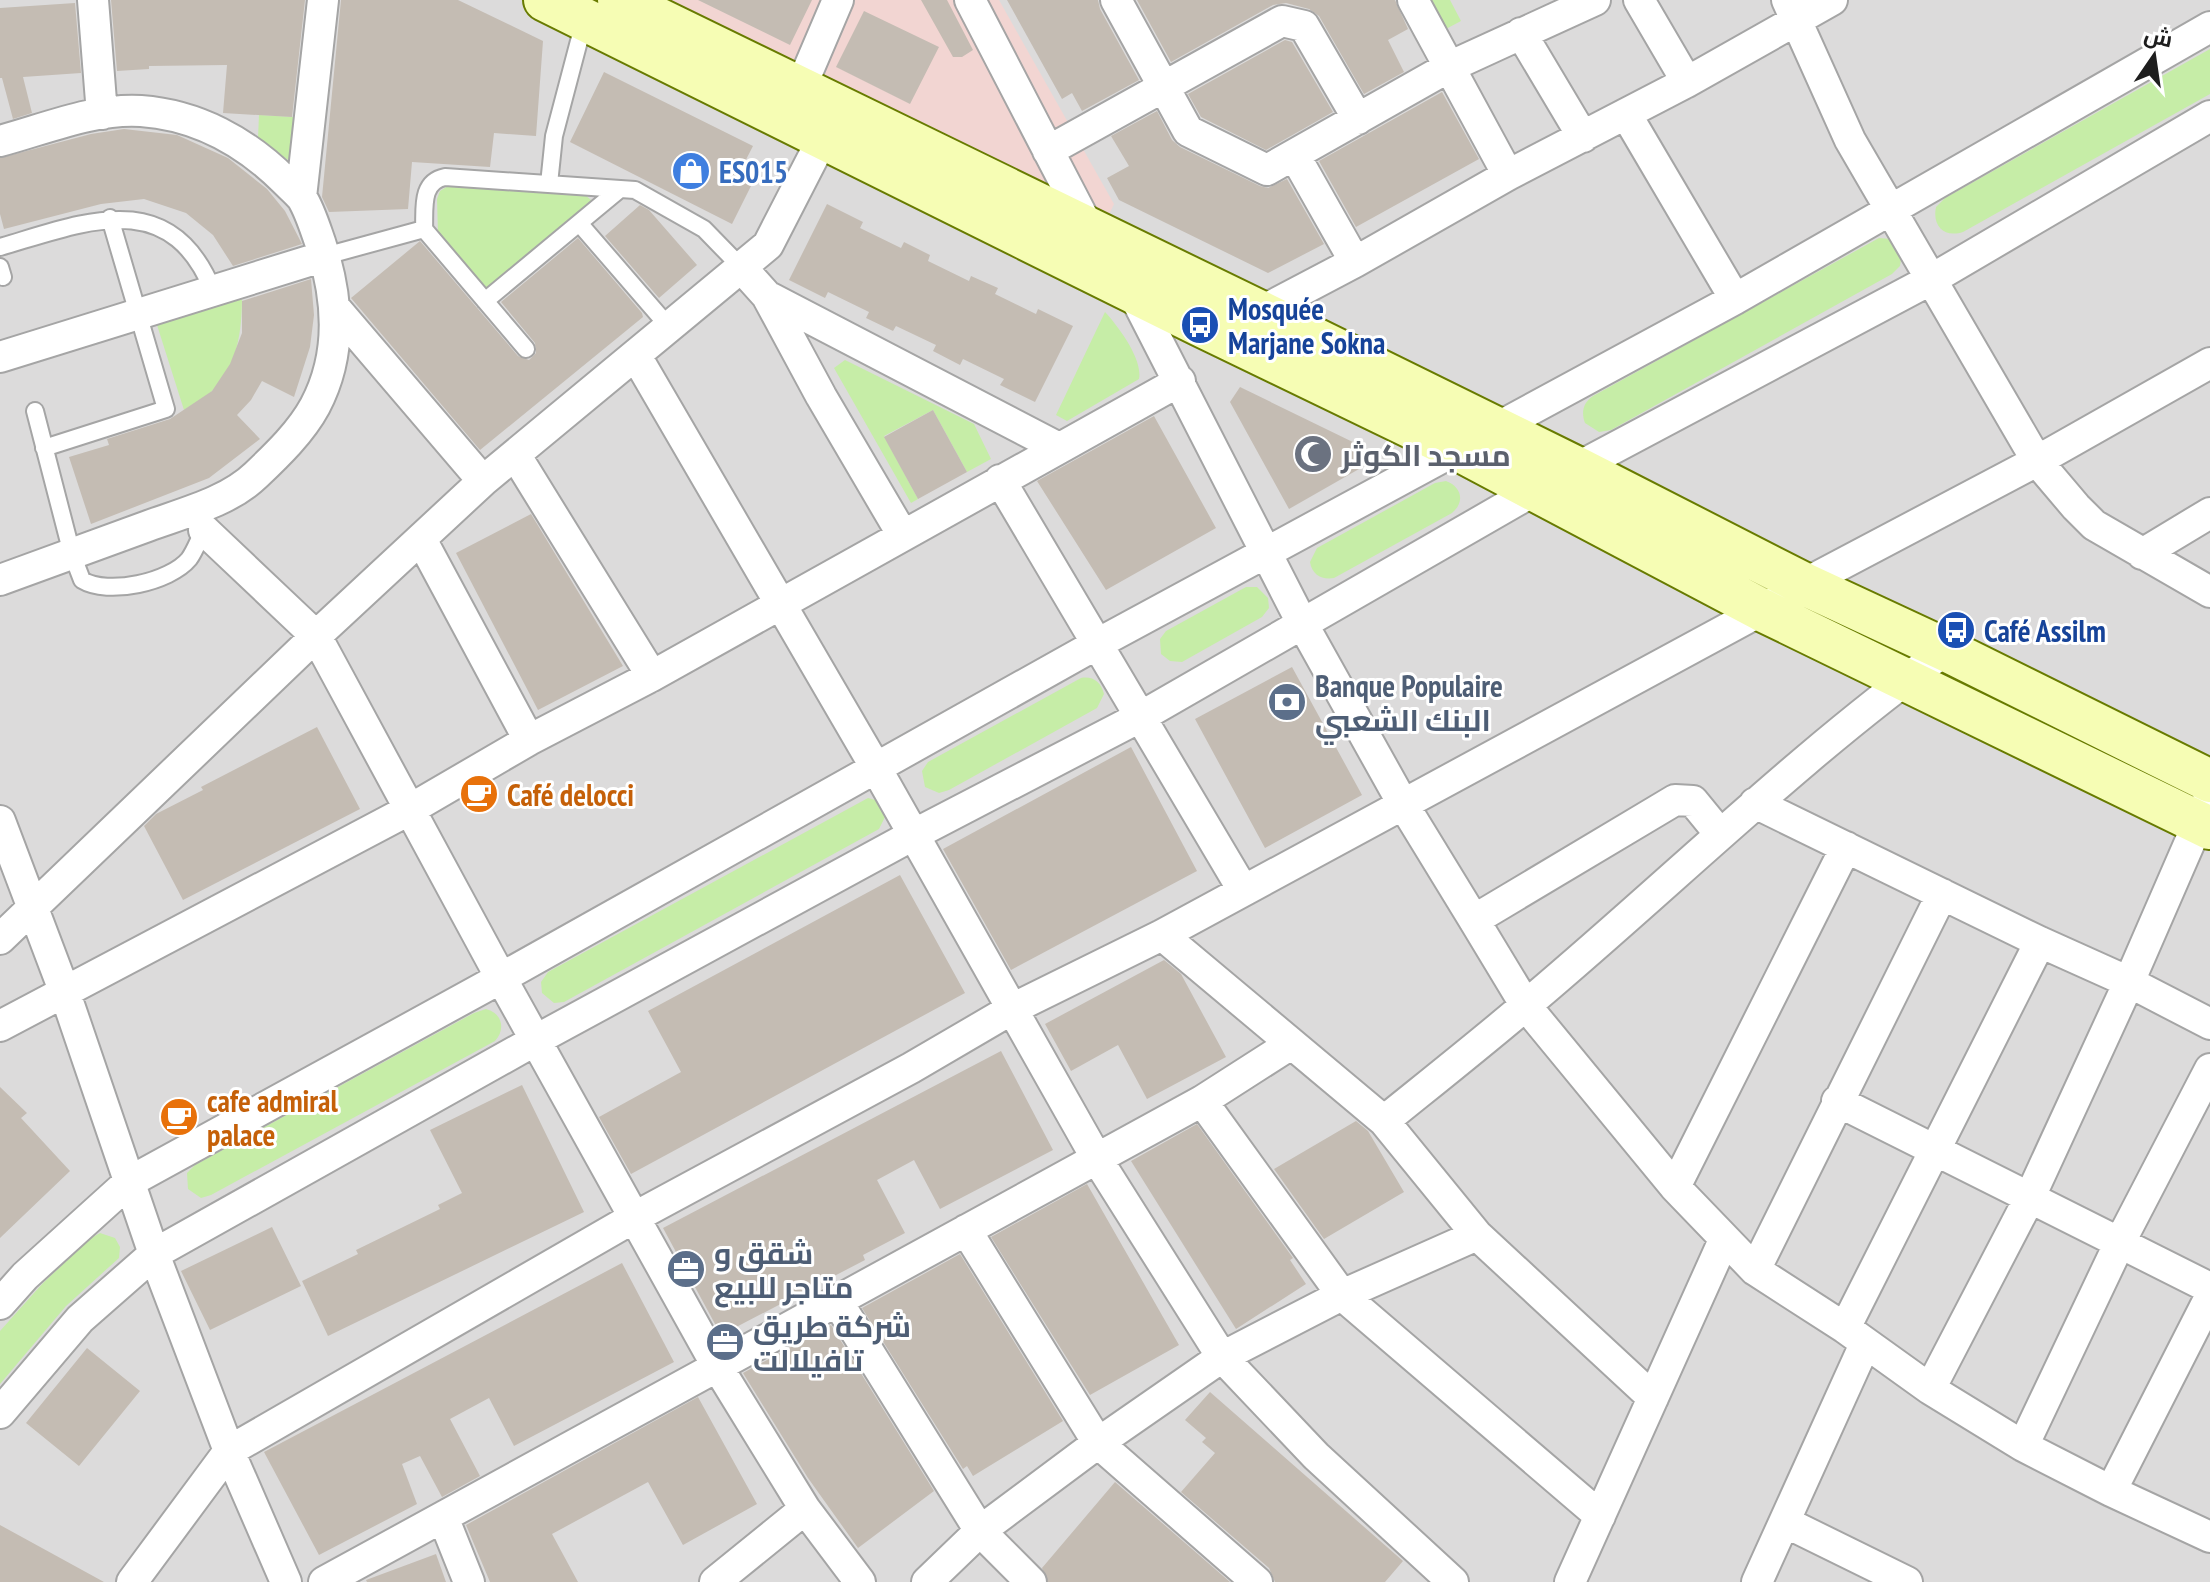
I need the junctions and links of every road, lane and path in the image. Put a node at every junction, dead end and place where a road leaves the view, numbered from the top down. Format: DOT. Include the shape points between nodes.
graph roads {
  1 [pos="93,0"];
  2 [pos="323,0"];
  3 [pos="545,0"];
  4 [pos="838,0"];
  5 [pos="970,0"];
  6 [pos="1116,0"];
  7 [pos="1413,0"];
  8 [pos="1595,0"];
  9 [pos="1639,0"];
  10 [pos="1832,0"];
  11 [pos="1792,9"];
  12 [pos="602,10"];
  13 [pos="2210,27"];
  14 [pos="1521,33"];
  15 [pos="1449,67"];
  16 [pos="1687,82"];
  17 [pos="1162,87"];
  18 [pos="800,89"];
  19 [pos="102,114"];
  20 [pos="1626,114"];
  21 [pos="2210,116"];
  22 [pos="1358,119"];
  23 [pos="1583,137"];
  24 [pos="823,138"];
  25 [pos="0,141"];
  26 [pos="1048,151"];
  27 [pos="1295,156"];
  28 [pos="1508,175"];
  29 [pos="549,184"];
  30 [pos="620,189"];
  31 [pos="301,197"];
  32 [pos="1890,211"];
  33 [pos="110,218"];
  34 [pos="579,223"];
  35 [pos="424,229"];
  36 [pos="1089,229"];
  37 [pos="0,247"];
  38 [pos="325,256"];
  39 [pos="1355,262"];
  40 [pos="740,266"];
  41 [pos="1932,279"];
  42 [pos="213,291"];
  43 [pos="1132,291"];
  44 [pos="767,296"];
  45 [pos="1735,299"];
  46 [pos="485,301"];
  47 [pos="336,309"];
  48 [pos="139,314"];
  49 [pos="669,327"];
  50 [pos="1251,328"];
  51 [pos="526,349"];
  52 [pos="636,356"];
  53 [pos="0,357"];
  54 [pos="2210,363"];
  55 [pos="1180,381"];
  56 [pos="35,411"];
  57 [pos="1496,430"];
  58 [pos="44,448"];
  59 [pos="1059,448"];
  60 [pos="1459,450"];
  61 [pos="516,456"];
  62 [pos="2037,461"];
  63 [pos="1579,469"];
  64 [pos="1000,480"];
  65 [pos="483,481"];
  66 [pos="1535,490"];
  67 [pos="2210,513"];
  68 [pos="201,519"];
  69 [pos="902,534"];
  70 [pos="421,539"];
  71 [pos="1265,552"];
  72 [pos="72,554"];
  73 [pos="2142,554"];
  74 [pos="0,580"];
  75 [pos="1804,584"];
  76 [pos="2210,592"];
  77 [pos="778,604"];
  78 [pos="1762,610"];
  79 [pos="1302,623"];
  80 [pos="316,636"];
  81 [pos="1097,644"];
  82 [pos="1946,650"];
  83 [pos="652,676"];
  84 [pos="1906,679"];
  85 [pos="1142,716"];
  86 [pos="529,740"];
  87 [pos="876,768"];
  88 [pos="2210,781"];
  89 [pos="1755,803"];
  90 [pos="1403,804"];
  91 [pos="409,810"];
  92 [pos="2206,815"];
  93 [pos="0,821"];
  94 [pos="1720,834"];
  95 [pos="913,835"];
  96 [pos="1846,847"];
  97 [pos="1243,890"];
  98 [pos="1942,894"];
  99 [pos="33,906"];
  100 [pos="1474,920"];
  101 [pos="1162,935"];
  102 [pos="0,939"];
  103 [pos="2040,942"];
  104 [pos="501,978"];
  105 [pos="2129,982"];
  106 [pos="65,993"];
  107 [pos="1526,1006"];
  108 [pos="1012,1009"];
  109 [pos="2210,1024"];
  110 [pos="0,1026"];
  111 [pos="536,1040"];
  112 [pos="1291,1044"];
  113 [pos="2210,1069"];
  114 [pos="1202,1101"];
  115 [pos="1837,1101"];
  116 [pos="1384,1121"];
  117 [pos="1933,1151"];
  118 [pos="1097,1159"];
  119 [pos="129,1182"];
  120 [pos="1675,1187"];
  121 [pos="2029,1199"];
  122 [pos="635,1217"];
  123 [pos="966,1230"];
  124 [pos="1477,1235"];
  125 [pos="1724,1240"];
  126 [pos="2120,1242"];
  127 [pos="154,1254"];
  128 [pos="1755,1270"];
  129 [pos="2210,1288"];
  130 [pos="1342,1295"];
  131 [pos="2210,1297"];
  132 [pos="837,1301"];
  133 [pos="0,1304"];
  134 [pos="1855,1336"];
  135 [pos="1222,1357"];
  136 [pos="717,1366"];
  137 [pos="1930,1389"];
  138 [pos="1653,1398"];
  139 [pos="0,1413"];
  140 [pos="1098,1443"];
  141 [pos="2023,1446"];
  142 [pos="229,1451"];
  143 [pos="2111,1491"];
  144 [pos="805,1509"];
  145 [pos="1600,1516"];
  146 [pos="443,1517"];
  147 [pos="1785,1522"];
  148 [pos="980,1531"];
  149 [pos="2210,1537"];
  150 [pos="132,1582"];
  151 [pos="286,1582"];
  152 [pos="324,1582"];
  153 [pos="469,1582"];
  154 [pos="715,1582"];
  155 [pos="860,1582"];
  156 [pos="927,1582"];
  157 [pos="1031,1582"];
  158 [pos="1257,1582"];
  159 [pos="1453,1582"];
  160 [pos="1570,1582"];
  161 [pos="1757,1582"];
  162 [pos="1907,1582"];
  1 -- 19 [label="street"];
  2 -- 31 [label="street"];
  3 -- 12 [label="street"];
  4 -- 18 [label="street"];
  5 -- 26 [label="street"];
  6 -- 17 [label="street"];
  7 -- 15 [label="street"];
  8 -- 14 [label="street"];
  9 -- 16 [label="street"];
  10 -- 11 [label="street"];
  11 -- 16 [label="street"];
  11 -- 32 [label="street" via="1850,140"];
  12 -- 18 [label="street"];
  12 -- 24 [label="street"];
  12 -- 29 [label="lane" via="554,136"];
  13 -- 32 [label="street"];
  14 -- 15 [label="street"];
  14 -- 23 [label="street"];
  15 -- 22 [label="street"];
  15 -- 28 [label="street"];
  16 -- 20 [label="street"];
  17 -- 22 [label="street" via="1282,21 1304,26"];
  17 -- 26 [label="street"];
  17 -- 27 [label="street" via="1188,131 1267,170"];
  18 -- 36 [label="street"];
  19 -- 25 [label="street"];
  19 -- 31 [label="street" via="140,111 181,118 227,136 263,160"];
  20 -- 23 [label="street"];
  20 -- 45 [label="street"];
  21 -- 41 [label="street"];
  22 -- 27 [label="street"];
  23 -- 28 [label="street"];
  24 -- 40 [label="street" via="768,245"];
  24 -- 43 [label="street"];
  26 -- 36 [label="street"];
  27 -- 39 [label="street"];
  28 -- 39 [label="street"];
  29 -- 30 [label="lane"];
  29 -- 35 [label="lane" via="439,178 426,189"];
  30 -- 34 [label="lane"];
  30 -- 40 [label="lane" via="635,190 704,229"];
  31 -- 38 [label="street"];
  32 -- 41 [label="street"];
  32 -- 45 [label="street"];
  33 -- 37 [label="lane"];
  33 -- 42 [label="lane" via="147,223 175,237 197,259"];
  33 -- 48 [label="lane"];
  34 -- 46 [label="lane"];
  34 -- 49 [label="lane"];
  35 -- 38 [label="lane"];
  35 -- 46 [label="lane"];
  36 -- 50 [label="street"];
  38 -- 42 [label="street"];
  38 -- 47 [label="street"];
  39 -- 50 [label="street"];
  40 -- 44 [label="street"];
  40 -- 49 [label="street"];
  41 -- 62 [label="street"];
  41 -- 63 [label="street"];
  42 -- 48 [label="street"];
  43 -- 50 [label="street"];
  43 -- 55 [label="street"];
  44 -- 59 [label="street"];
  44 -- 69 [label="street"];
  45 -- 57 [label="street"];
  46 -- 51 [label="lane"];
  47 -- 65 [label="street"];
  47 -- 68 [label="street" via="329,370 315,405 254,477"];
  48 -- 53 [label="street"];
  48 -- 58 [label="lane" via="166,409"];
  49 -- 52 [label="street"];
  50 -- 57 [label="street"];
  50 -- 60 [label="street"];
  52 -- 61 [label="street"];
  52 -- 77 [label="street"];
  54 -- 62 [label="street"];
  55 -- 59 [label="street"];
  55 -- 71 [label="street"];
  56 -- 58 [label="lane"];
  57 -- 60 [label="street"];
  57 -- 63 [label="street"];
  58 -- 72 [label="lane"];
  59 -- 64 [label="street"];
  60 -- 66 [label="street"];
  60 -- 71 [label="street"];
  61 -- 65 [label="street"];
  61 -- 83 [label="street"];
  62 -- 73 [label="street" via="2094,525"];
  62 -- 75 [label="street"];
  63 -- 66 [label="street"];
  63 -- 75 [label="street"];
  64 -- 69 [label="street"];
  64 -- 81 [label="street"];
  65 -- 70 [label="street"];
  66 -- 78 [label="street"];
  66 -- 79 [label="street"];
  67 -- 73 [label="street"];
  68 -- 72 [label="street"];
  68 -- 72 [label="lane" via="189,559 171,574 130,586 82,580"];
  68 -- 80 [label="street"];
  69 -- 77 [label="street"];
  70 -- 80 [label="street"];
  70 -- 86 [label="street"];
  71 -- 79 [label="street"];
  71 -- 81 [label="street"];
  72 -- 74 [label="street"];
  73 -- 76 [label="street"];
  75 -- 78 [label="street"];
  75 -- 82 [label="street"];
  77 -- 83 [label="street"];
  77 -- 87 [label="street"];
  78 -- 84 [label="street"];
  78 -- 90 [label="street"];
  79 -- 85 [label="street"];
  79 -- 90 [label="street"];
  80 -- 91 [label="street"];
  80 -- 99 [label="street"];
  81 -- 85 [label="street"];
  81 -- 87 [label="street"];
  82 -- 84 [label="street"];
  82 -- 88 [label="street"];
  83 -- 86 [label="street"];
  84 -- 89 [label="street"];
  84 -- 92 [label="street"];
  85 -- 95 [label="street"];
  85 -- 97 [label="street"];
  86 -- 91 [label="street"];
  87 -- 95 [label="street"];
  87 -- 104 [label="street"];
  89 -- 94 [label="street"];
  89 -- 96 [label="street"];
  90 -- 97 [label="street"];
  90 -- 100 [label="street"];
  91 -- 104 [label="street"];
  91 -- 106 [label="street"];
  92 -- 105 [label="street"];
  93 -- 99 [label="street"];
  94 -- 100 [label="street" via="1693,801 1675,800"];
  94 -- 107 [label="street"];
  95 -- 108 [label="street"];
  95 -- 111 [label="street"];
  96 -- 98 [label="street"];
  96 -- 120 [label="street"];
  97 -- 101 [label="street"];
  98 -- 103 [label="street"];
  98 -- 115 [label="street"];
  99 -- 102 [label="street"];
  99 -- 106 [label="street"];
  100 -- 107 [label="street"];
  101 -- 108 [label="street"];
  101 -- 112 [label="street"];
  103 -- 105 [label="street"];
  103 -- 117 [label="street"];
  104 -- 111 [label="street"];
  104 -- 119 [label="street"];
  105 -- 109 [label="street"];
  105 -- 121 [label="street"];
  106 -- 110 [label="street"];
  106 -- 119 [label="street"];
  107 -- 116 [label="street"];
  107 -- 120 [label="street"];
  108 -- 118 [label="street"];
  108 -- 122 [label="street"];
  111 -- 122 [label="street"];
  111 -- 127 [label="street"];
  112 -- 114 [label="street"];
  112 -- 116 [label="street"];
  113 -- 126 [label="street"];
  114 -- 118 [label="street"];
  114 -- 130 [label="street"];
  115 -- 117 [label="street"];
  115 -- 128 [label="street"];
  116 -- 124 [label="street"];
  117 -- 121 [label="street"];
  117 -- 134 [label="street"];
  118 -- 123 [label="street"];
  118 -- 135 [label="street"];
  119 -- 127 [label="street"];
  119 -- 133 [label="street"];
  120 -- 125 [label="street"];
  121 -- 126 [label="street"];
  121 -- 137 [label="street"];
  122 -- 136 [label="street"];
  122 -- 142 [label="street"];
  123 -- 132 [label="street"];
  123 -- 140 [label="street"];
  124 -- 130 [label="street"];
  124 -- 138 [label="street"];
  125 -- 128 [label="street"];
  125 -- 138 [label="street"];
  126 -- 129 [label="street"];
  126 -- 141 [label="street"];
  127 -- 139 [label="street" via="80,1319"];
  127 -- 142 [label="street"];
  128 -- 134 [label="street"];
  130 -- 135 [label="street"];
  130 -- 145 [label="street"];
  131 -- 143 [label="street"];
  132 -- 136 [label="street"];
  132 -- 148 [label="street"];
  134 -- 137 [label="street"];
  134 -- 147 [label="street"];
  135 -- 140 [label="street"];
  135 -- 159 [label="street" via="1316,1456"];
  136 -- 144 [label="street"];
  136 -- 146 [label="street"];
  137 -- 141 [label="street"];
  138 -- 145 [label="street"];
  140 -- 148 [label="street"];
  140 -- 158 [label="street"];
  141 -- 143 [label="street"];
  142 -- 150 [label="street"];
  142 -- 151 [label="street"];
  143 -- 149 [label="street"];
  144 -- 154 [label="street"];
  144 -- 155 [label="street"];
  145 -- 160 [label="street"];
  146 -- 152 [label="street"];
  146 -- 153 [label="street"];
  147 -- 161 [label="street"];
  147 -- 162 [label="street"];
  148 -- 156 [label="street"];
  148 -- 157 [label="street"];
}
